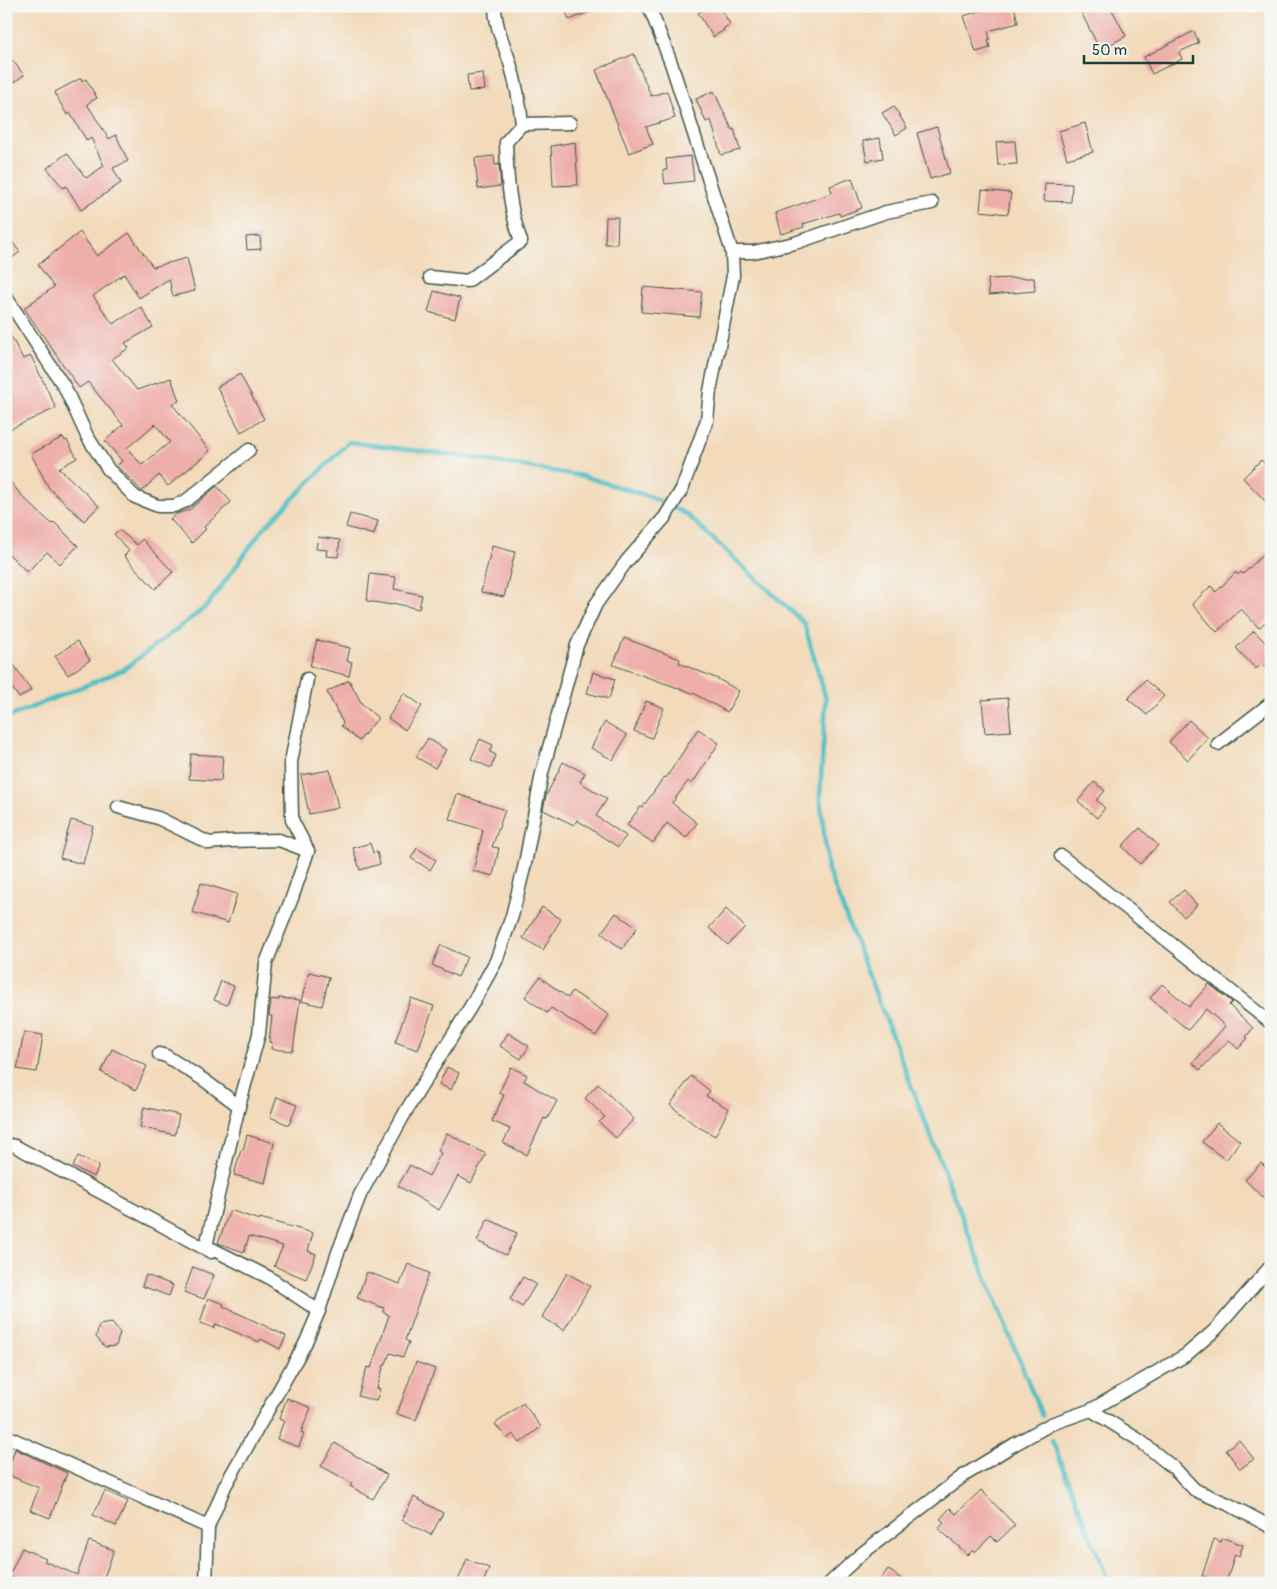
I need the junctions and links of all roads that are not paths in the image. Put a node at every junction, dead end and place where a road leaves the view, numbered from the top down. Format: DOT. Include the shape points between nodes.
graph roads {
  1 [pos="495,6"];
  2 [pos="649,6"];
  3 [pos="570,123"];
  4 [pos="522,124"];
  5 [pos="932,203"];
  6 [pos="732,252"];
  7 [pos="430,277"];
  8 [pos="6,297"];
  9 [pos="249,450"];
  10 [pos="307,679"];
  11 [pos="1271,703"];
  12 [pos="1218,744"];
  13 [pos="118,807"];
  14 [pos="308,851"];
  15 [pos="1061,856"];
  16 [pos="1271,1023"];
  17 [pos="159,1054"];
  18 [pos="238,1106"];
  19 [pos="6,1144"];
  20 [pos="1271,1266"];
  21 [pos="319,1310"];
  22 [pos="1091,1410"];
  23 [pos="6,1436"];
  24 [pos="208,1527"];
  25 [pos="1271,1527"];
  26 [pos="206,1583"];
  27 [pos="830,1583"];
  1 -- 4 [label="street"];
  2 -- 6 [label="street" via="671,63"];
  3 -- 4 [label="street"];
  4 -- 7 [label="street" via="506,142 512,217 521,241 468,281"];
  5 -- 6 [label="street" via="886,212 795,243 753,252"];
  6 -- 21 [label="street" via="733,276 707,420 682,489 667,514 596,604 577,645 542,773 512,916 496,961 360,1195"];
  8 -- 9 [label="street" via="64,388 87,436 108,469 136,497 158,506 186,502"];
  10 -- 14 [label="street" via="291,762 292,820"];
  11 -- 12 [label="street"];
  13 -- 14 [label="street" via="158,818 209,843 278,840"];
  14 -- 18 [label="street" via="266,963 259,1034"];
  15 -- 16 [label="street"];
  17 -- 18 [label="street" via="204,1080"];
  18 -- 21 [label="street" via="206,1246 268,1277"];
  19 -- 21 [label="street"];
  20 -- 22 [label="street" via="1215,1330 1186,1355"];
  21 -- 24 [label="street" via="305,1344 225,1486"];
  22 -- 25 [label="street" via="1139,1440 1195,1490"];
  22 -- 27 [label="street" via="1050,1424 963,1476 860,1555"];
  23 -- 24 [label="street"];
  24 -- 26 [label="street"];
}
